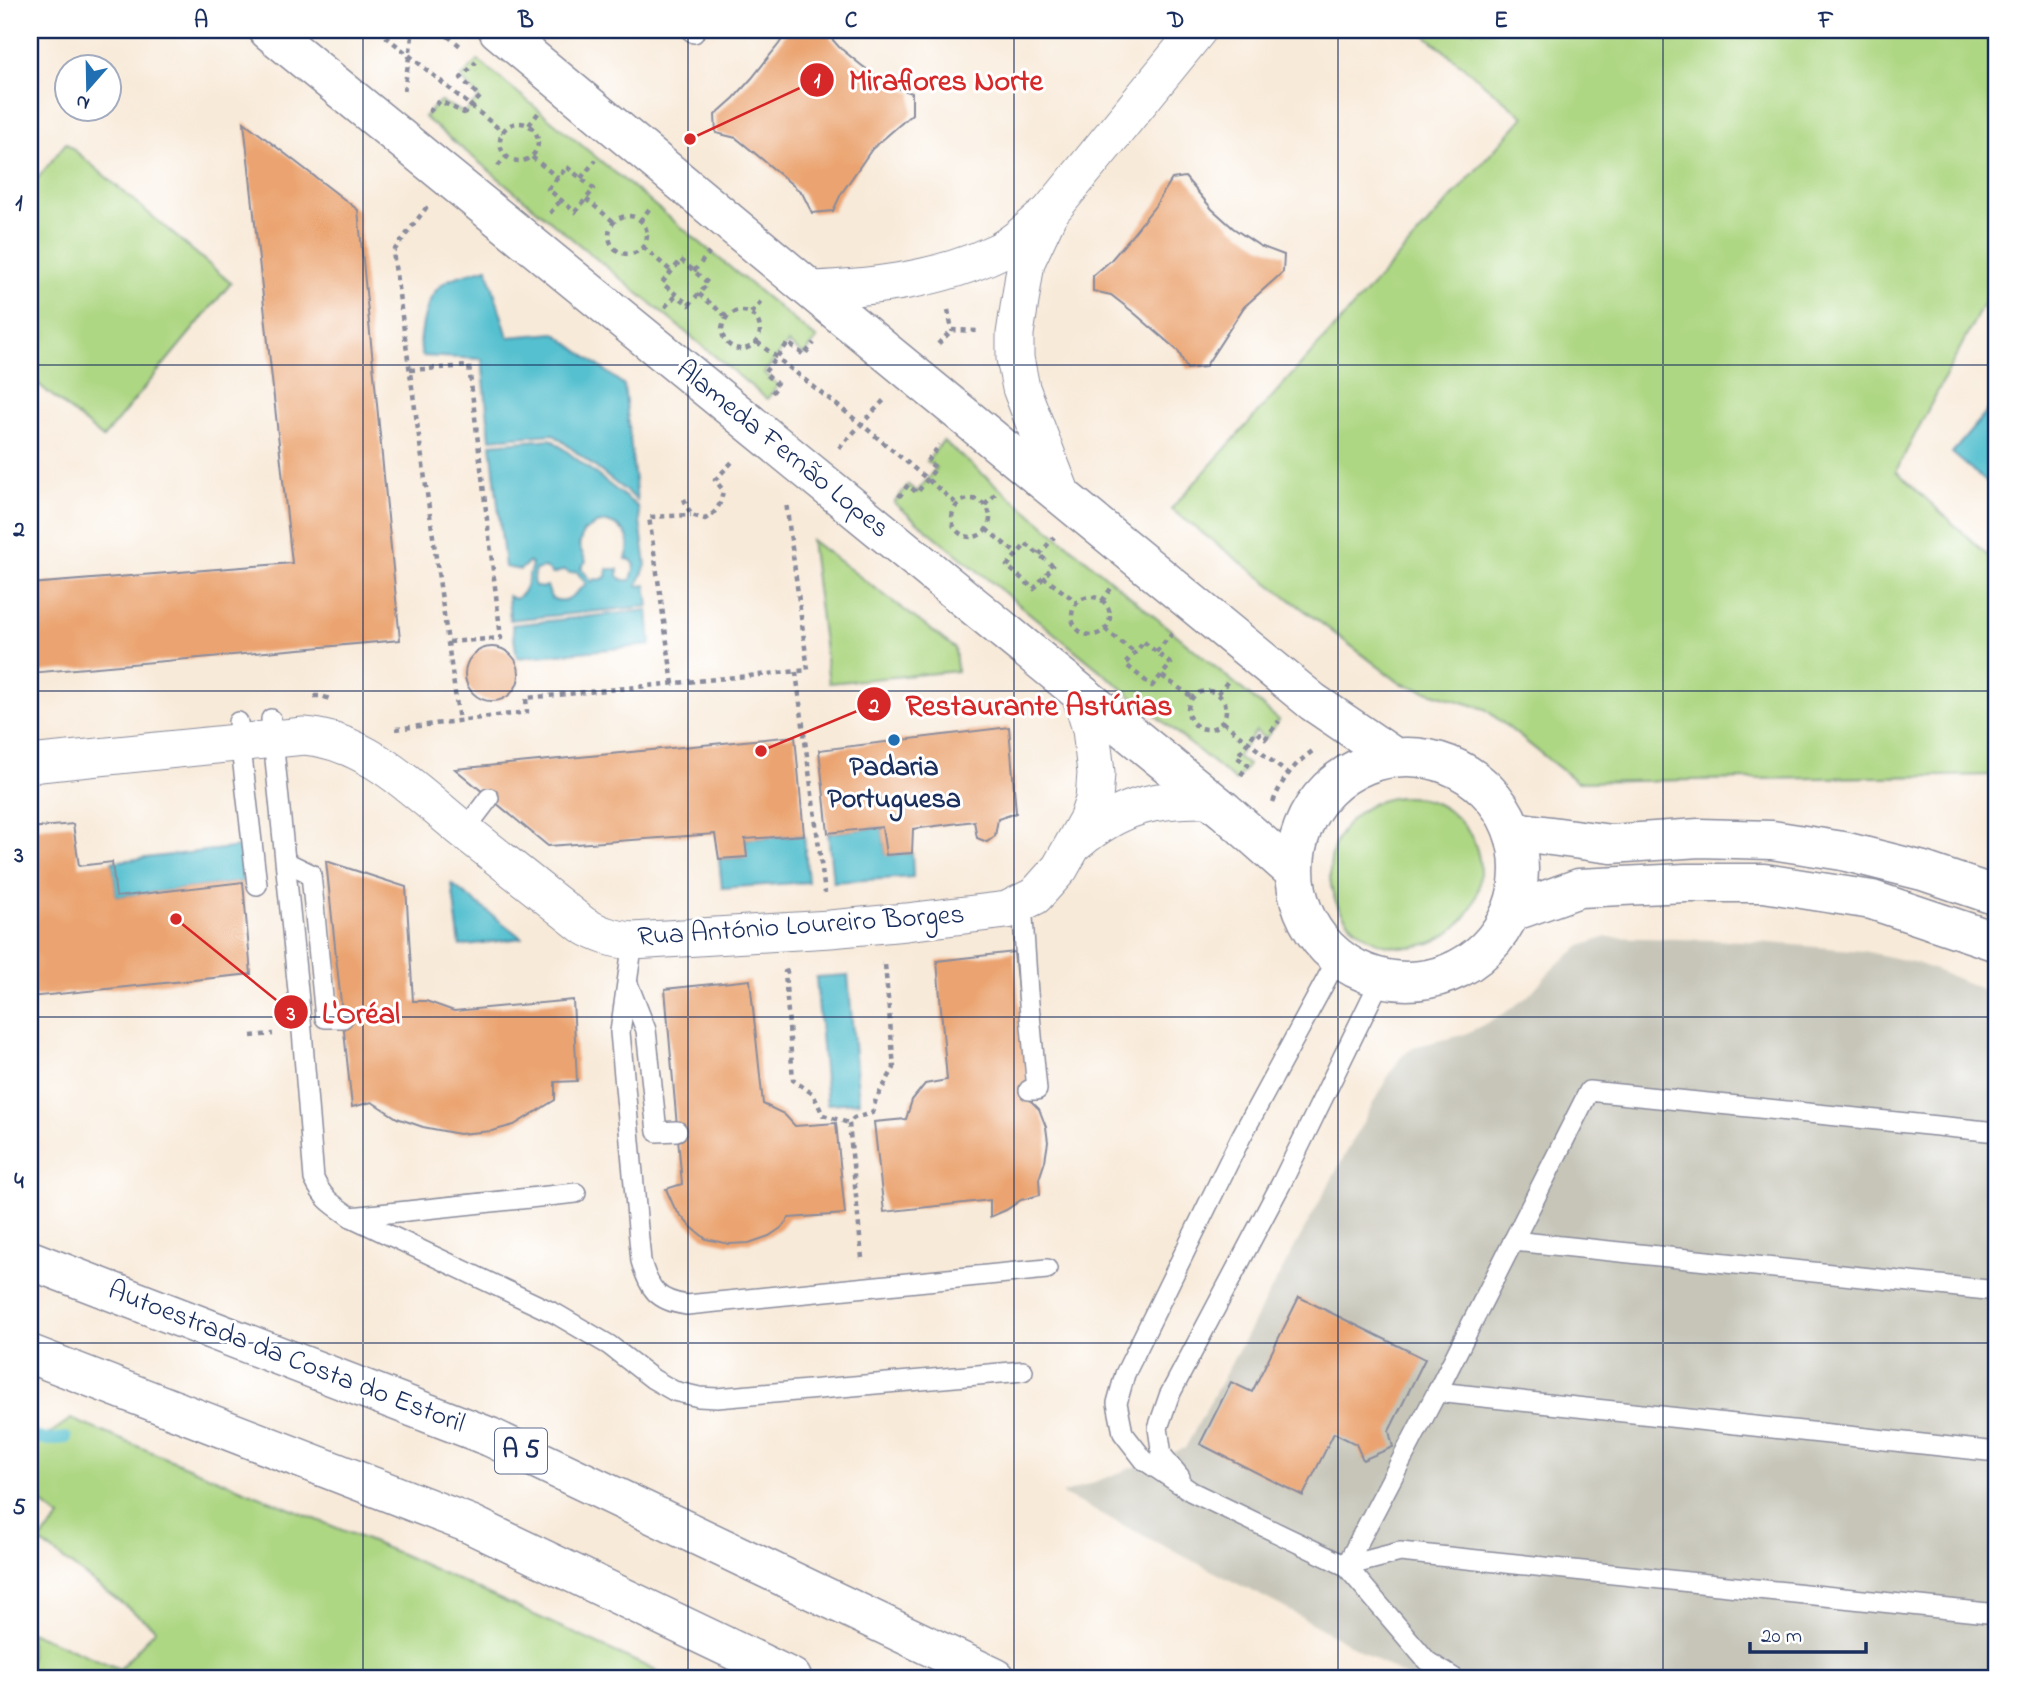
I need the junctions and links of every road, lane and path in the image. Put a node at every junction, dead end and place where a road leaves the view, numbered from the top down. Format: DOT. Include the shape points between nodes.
graph roads {
  1 [pos="268,30"];
  2 [pos="378,30"];
  3 [pos="413,30"];
  4 [pos="440,30"];
  5 [pos="1198,30"];
  6 [pos="504,32"];
  7 [pos="409,55"];
  8 [pos="471,106"];
  9 [pos="383,124"];
  10 [pos="503,132"];
  11 [pos="532,157"];
  12 [pos="598,158"];
  13 [pos="558,178"];
  14 [pos="581,178"];
  15 [pos="586,199"];
  16 [pos="416,200"];
  17 [pos="653,204"];
  18 [pos="1049,214"];
  19 [pos="640,221"];
  20 [pos="614,222"];
  21 [pos="643,247"];
  22 [pos="710,251"];
  23 [pos="671,271"];
  24 [pos="694,271"];
  25 [pos="941,274"];
  26 [pos="812,290"];
  27 [pos="699,293"];
  28 [pos="766,296"];
  29 [pos="751,313"];
  30 [pos="727,317"];
  31 [pos="1015,334"];
  32 [pos="817,339"];
  33 [pos="757,342"];
  34 [pos="777,357"];
  35 [pos="410,370"];
  36 [pos="767,399"];
  37 [pos="943,441"];
  38 [pos="735,459"];
  39 [pos="813,475"];
  40 [pos="927,479"];
  41 [pos="1000,489"];
  42 [pos="776,494"];
  43 [pos="1062,495"];
  44 [pos="684,499"];
  45 [pos="786,503"];
  46 [pos="894,503"];
  47 [pos="957,504"];
  48 [pos="985,505"];
  49 [pos="691,515"];
  50 [pos="986,529"];
  51 [pos="1055,535"];
  52 [pos="1017,554"];
  53 [pos="1039,555"];
  54 [pos="1043,577"];
  55 [pos="1115,584"];
  56 [pos="1102,601"];
  57 [pos="1077,602"];
  58 [pos="1105,629"];
  59 [pos="1174,632"];
  60 [pos="449,642"];
  61 [pos="1156,652"];
  62 [pos="1135,653"];
  63 [pos="796,672"];
  64 [pos="1162,676"];
  65 [pos="1230,678"];
  66 [pos="673,684"];
  67 [pos="1080,693"];
  68 [pos="1218,694"];
  69 [pos="309,696"];
  70 [pos="1192,696"];
  71 [pos="333,700"];
  72 [pos="1279,720"];
  73 [pos="459,721"];
  74 [pos="1223,721"];
  75 [pos="395,729"];
  76 [pos="256,731"];
  77 [pos="30,741"];
  78 [pos="1248,742"];
  79 [pos="1308,742"];
  80 [pos="1394,757"];
  81 [pos="30,764"];
  82 [pos="1288,774"];
  83 [pos="1222,790"];
  84 [pos="489,798"];
  85 [pos="1270,808"];
  86 [pos="464,831"];
  87 [pos="1514,831"];
  88 [pos="1074,845"];
  89 [pos="286,862"];
  90 [pos="1294,872"];
  91 [pos="257,886"];
  92 [pos="1997,896"];
  93 [pos="1022,902"];
  94 [pos="1512,912"];
  95 [pos="830,929"];
  96 [pos="633,941"];
  97 [pos="1997,942"];
  98 [pos="1338,958"];
  99 [pos="872,964"];
  100 [pos="796,971"];
  101 [pos="1381,979"];
  102 [pos="627,983"];
  103 [pos="343,1018"];
  104 [pos="1029,1090"];
  105 [pos="849,1123"];
  106 [pos="677,1131"];
  107 [pos="1997,1132"];
  108 [pos="576,1193"];
  109 [pos="351,1217"];
  110 [pos="1513,1241"];
  111 [pos="30,1260"];
  112 [pos="1047,1269"];
  113 [pos="865,1287"];
  114 [pos="1997,1291"];
  115 [pos="30,1354"];
  116 [pos="1023,1371"];
  117 [pos="1437,1392"];
  118 [pos="1997,1451"];
  119 [pos="1192,1492"];
  120 [pos="1346,1566"];
  121 [pos="1997,1614"];
  122 [pos="792,1678"];
  123 [pos="996,1678"];
  124 [pos="1454,1678"];
  1 -- 9 [label="main road, Alameda Fernão Lopes"];
  2 -- 7 [label="path"];
  3 -- 7 [label="path"];
  4 -- 8 [label="path" via="478,60 461,78 480,97"];
  5 -- 18 [label="street"];
  6 -- 26 [label="main road"];
  7 -- 8 [label="path"];
  7 -- 9 [label="path" via="403,100"];
  8 -- 10 [label="path"];
  9 -- 39 [label="main road, Alameda Fernão Lopes"];
  10 -- 11 [label="path" via="500,146 506,157 517,162"];
  10 -- 11 [label="path" via="510,125 528,125 538,142"];
  11 -- 13 [label="path"];
  12 -- 14 [label="path"];
  13 -- 14 [label="path" via="567,167"];
  13 -- 15 [label="path" via="548,189 575,212"];
  14 -- 15 [label="path" via="594,189"];
  15 -- 20 [label="path"];
  16 -- 35 [label="path" via="426,208 393,251"];
  17 -- 19 [label="path"];
  18 -- 25 [label="street" via="999,251"];
  18 -- 31 [label="street" via="1026,262"];
  19 -- 20 [label="path" via="624,216"];
  19 -- 21 [label="path" via="647,234"];
  20 -- 21 [label="path" via="608,233 614,250 632,254"];
  21 -- 23 [label="path"];
  22 -- 24 [label="path"];
  23 -- 24 [label="path" via="681,260"];
  23 -- 27 [label="path" via="662,283 689,305"];
  24 -- 27 [label="path" via="708,283"];
  25 -- 26 [label="street" via="869,287"];
  25 -- 31 [label="path" via="952,330"];
  26 -- 43 [label="main road"];
  27 -- 30 [label="path"];
  28 -- 29 [label="path"];
  29 -- 30 [label="path" via="738,311"];
  29 -- 33 [label="path" via="761,330"];
  30 -- 33 [label="path" via="722,334 728,344 739,350"];
  31 -- 43 [label="street" via="1021,388"];
  32 -- 34 [label="path" via="804,355 788,343"];
  33 -- 34 [label="path"];
  34 -- 36 [label="path" via="764,373 778,385"];
  34 -- 40 [label="path"];
  35 -- 60 [label="path"];
  35 -- 60 [label="path" via="469,366 501,638"];
  37 -- 40 [label="path" via="928,461 936,468"];
  38 -- 49 [label="path" via="716,480 723,491 716,513 705,520"];
  39 -- 45 [label="path"];
  39 -- 67 [label="main road, Alameda Fernão Lopes"];
  40 -- 46 [label="path" via="917,492 908,485"];
  40 -- 47 [label="path"];
  41 -- 48 [label="path"];
  42 -- 45 [label="path"];
  43 -- 80 [label="main road" via="1313,702"];
  44 -- 49 [label="path"];
  45 -- 63 [label="path" via="808,670"];
  47 -- 48 [label="path" via="974,498"];
  47 -- 50 [label="path" via="951,515 958,532 969,537"];
  48 -- 50 [label="path" via="990,517"];
  49 -- 66 [label="path" via="649,517"];
  50 -- 52 [label="path"];
  51 -- 53 [label="path"];
  52 -- 53 [label="path" via="1026,544"];
  52 -- 54 [label="path" via="1007,566 1034,589"];
  53 -- 54 [label="path" via="1053,566"];
  54 -- 57 [label="path"];
  55 -- 56 [label="path"];
  56 -- 57 [label="path" via="1088,597"];
  56 -- 58 [label="path" via="1110,615"];
  57 -- 58 [label="path" via="1072,620 1078,631 1095,635"];
  58 -- 62 [label="path"];
  59 -- 61 [label="path"];
  60 -- 73 [label="path"];
  61 -- 62 [label="path" via="1144,642"];
  61 -- 64 [label="path" via="1171,664"];
  62 -- 64 [label="path" via="1125,664 1152,686"];
  63 -- 66 [label="path"];
  63 -- 95 [label="path"];
  64 -- 70 [label="path"];
  65 -- 68 [label="path"];
  66 -- 73 [label="path" via="526,698 527,712"];
  67 -- 83 [label="main road, Alameda Fernão Lopes"];
  67 -- 88 [label="street, Rua António Loureiro Borges" via="1091,729 1096,773 1091,810"];
  68 -- 70 [label="path" via="1204,691"];
  68 -- 74 [label="path" via="1227,709"];
  69 -- 71 [label="path"];
  70 -- 74 [label="path" via="1188,707 1194,724 1212,729"];
  72 -- 78 [label="path" via="1265,739 1256,731"];
  73 -- 75 [label="path"];
  74 -- 78 [label="path"];
  76 -- 77 [label="street"];
  76 -- 81 [label="street"];
  76 -- 86 [label="street, Rua António Loureiro Borges" via="314,718 339,725 363,740 392,772"];
  76 -- 89 [label="lane"];
  76 -- 91 [label="lane"];
  78 -- 82 [label="path"];
  78 -- 83 [label="path" via="1237,757 1248,765"];
  79 -- 82 [label="path" via="1317,748"];
  80 -- 87 [label="main road" via="1424,758 1453,766 1479,782 1500,805"];
  80 -- 90 [label="main road" via="1362,766 1334,784 1312,808 1299,839"];
  82 -- 85 [label="path"];
  83 -- 88 [label="street" via="1116,814"];
  83 -- 90 [label="main road, Alameda Fernão Lopes"];
  84 -- 86 [label="lane"];
  86 -- 96 [label="street, Rua António Loureiro Borges" via="583,925 597,934"];
  87 -- 92 [label="main road" via="1611,844 1699,838 1772,840 1843,851"];
  87 -- 94 [label="main road" via="1521,872"];
  88 -- 93 [label="street, Rua António Loureiro Borges" via="1035,896"];
  89 -- 103 [label="lane" via="310,874 324,1018"];
  89 -- 109 [label="lane" via="314,1179 322,1195"];
  90 -- 98 [label="main road" via="1300,904 1315,934"];
  93 -- 95 [label="street, Rua António Loureiro Borges" via="1007,909"];
  93 -- 104 [label="lane" via="1037,1090"];
  94 -- 97 [label="main road" via="1579,888 1764,883 1872,900"];
  94 -- 101 [label="main road" via="1491,945 1459,969 1421,981"];
  95 -- 96 [label="street, Rua António Loureiro Borges"];
  96 -- 102 [label="lane"];
  98 -- 101 [label="main road"];
  98 -- 119 [label="lane" via="1241,1137 1125,1374 1118,1403 1123,1433 1144,1460"];
  99 -- 105 [label="path" via="885,964 894,1068 872,1113"];
  100 -- 105 [label="path" via="785,972 793,1080 813,1094 822,1115"];
  101 -- 119 [label="lane" via="1158,1427 1162,1455"];
  102 -- 106 [label="lane" via="646,1030 657,1132"];
  102 -- 113 [label="lane" via="621,1032 641,1261 656,1294 687,1305"];
  105 -- 113 [label="path"];
  107 -- 110 [label="lane" via="1589,1091"];
  108 -- 109 [label="lane"];
  109 -- 116 [label="lane" via="556,1314 610,1345 653,1379 674,1391 699,1397"];
  110 -- 114 [label="lane"];
  110 -- 117 [label="lane"];
  111 -- 123 [label="main road, Autoestrada da Costa do Estoril / A 5" via="490,1437"];
  112 -- 113 [label="lane"];
  115 -- 122 [label="main road" via="470,1524"];
  117 -- 118 [label="lane"];
  117 -- 120 [label="lane"];
  119 -- 120 [label="lane"];
  120 -- 121 [label="lane" via="1400,1552"];
  120 -- 124 [label="lane" via="1427,1661"];
}
